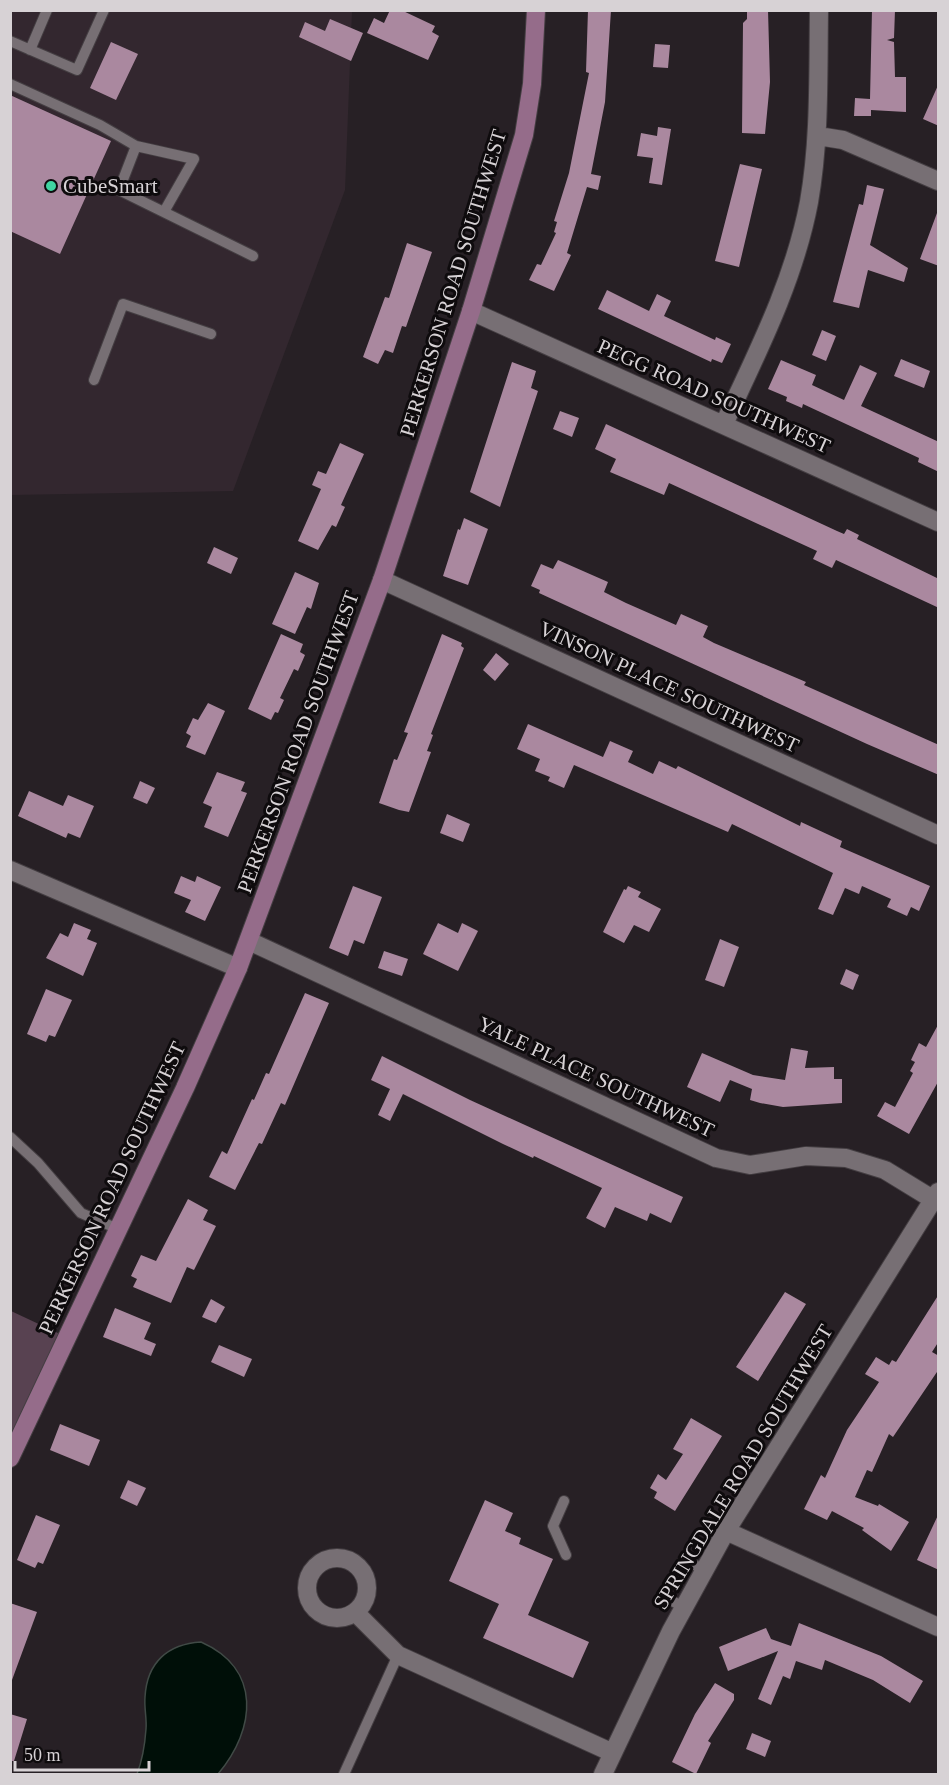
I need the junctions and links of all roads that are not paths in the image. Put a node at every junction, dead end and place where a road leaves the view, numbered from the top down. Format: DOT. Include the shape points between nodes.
graph roads {
  1 [pos="47,10"];
  2 [pos="104,10"];
  3 [pos="536,10"];
  4 [pos="819,10"];
  5 [pos="10,41"];
  6 [pos="30,50"];
  7 [pos="10,84"];
  8 [pos="818,136"];
  9 [pos="136,146"];
  10 [pos="939,181"];
  11 [pos="165,210"];
  12 [pos="254,256"];
  13 [pos="471,311"];
  14 [pos="211,334"];
  15 [pos="94,380"];
  16 [pos="724,424"];
  17 [pos="939,522"];
  18 [pos="382,580"];
  19 [pos="939,835"];
  20 [pos="10,870"];
  21 [pos="249,940"];
  22 [pos="238,968"];
  23 [pos="10,1137"];
  24 [pos="936,1196"];
  25 [pos="118,1229"];
  26 [pos="10,1458"];
  27 [pos="564,1502"];
  28 [pos="726,1531"];
  29 [pos="566,1555"];
  30 [pos="686,1561"];
  31 [pos="705,1570"];
  32 [pos="355,1612"];
  33 [pos="939,1627"];
  34 [pos="398,1655"];
  35 [pos="613,1753"];
  36 [pos="344,1774"];
  37 [pos="603,1774"];
  1 -- 6 [label="lane"];
  2 -- 6 [label="lane" via="76,70"];
  3 -- 13 [label="street, PERKERSON ROAD SOUTHWEST" via="532,84 524,135"];
  4 -- 8 [label="street"];
  5 -- 6 [label="lane"];
  7 -- 9 [label="lane"];
  8 -- 10 [label="street" via="843,140"];
  8 -- 16 [label="street" via="808,204 791,269"];
  9 -- 11 [label="lane" via="119,190"];
  9 -- 11 [label="lane" via="194,159"];
  11 -- 12 [label="lane"];
  13 -- 16 [label="street, PEGG ROAD SOUTHWEST"];
  13 -- 18 [label="street, PERKERSON ROAD SOUTHWEST"];
  14 -- 15 [label="lane" via="123,304"];
  16 -- 17 [label="street, PEGG ROAD SOUTHWEST"];
  18 -- 19 [label="street, VINSON PLACE SOUTHWEST"];
  18 -- 21 [label="street, PERKERSON ROAD SOUTHWEST"];
  20 -- 22 [label="street"];
  21 -- 22 [label="street, PERKERSON ROAD SOUTHWEST"];
  21 -- 24 [label="street, YALE PLACE SOUTHWEST" via="716,1158 750,1165 806,1155 846,1158 885,1170"];
  22 -- 25 [label="street, PERKERSON ROAD SOUTHWEST"];
  23 -- 25 [label="lane" via="81,1213"];
  24 -- 28 [label="street, SPRINGDALE ROAD SOUTHWEST"];
  25 -- 26 [label="street, PERKERSON ROAD SOUTHWEST"];
  27 -- 29 [label="lane" via="553,1526"];
  28 -- 31 [label="street, SPRINGDALE ROAD SOUTHWEST"];
  28 -- 33 [label="street"];
  30 -- 31 [label="lane"];
  31 -- 35 [label="street, SPRINGDALE ROAD SOUTHWEST" via="676,1603"];
  32 -- 34 [label="street"];
  34 -- 35 [label="street"];
  34 -- 36 [label="lane"];
  35 -- 37 [label="street, SPRINGDALE ROAD SOUTHWEST"];
}
